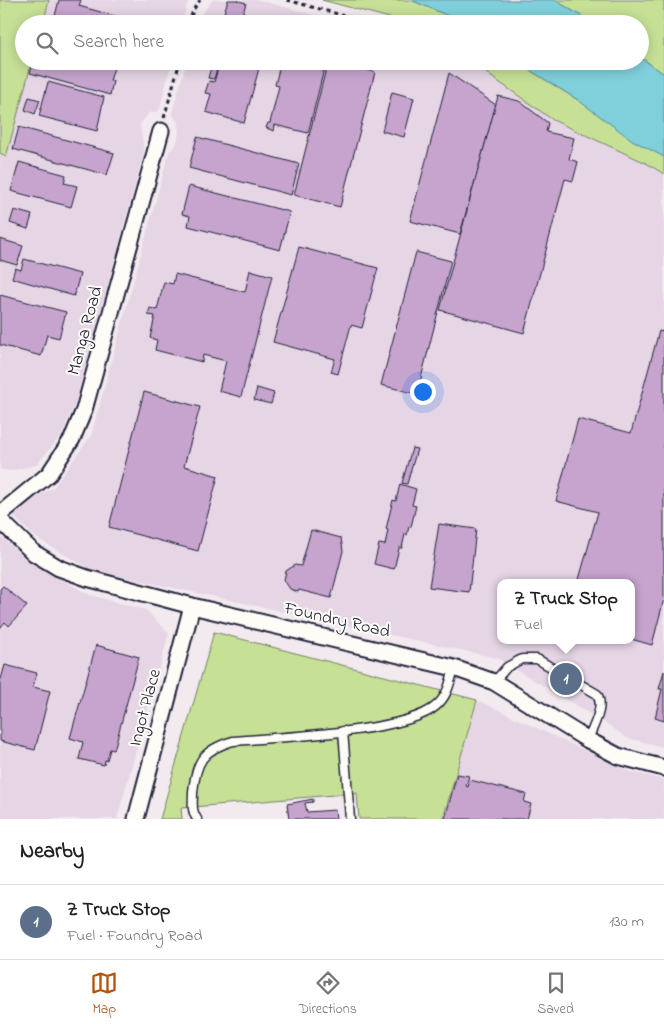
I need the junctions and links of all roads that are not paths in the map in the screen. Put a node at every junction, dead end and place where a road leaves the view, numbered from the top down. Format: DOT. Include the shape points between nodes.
graph roads {
  1 [pos="161,131"];
  2 [pos="0,514"];
  3 [pos="0,520"];
  4 [pos="192,606"];
  5 [pos="454,668"];
  6 [pos="494,682"];
  7 [pos="343,731"];
  8 [pos="588,740"];
  9 [pos="664,768"];
  10 [pos="136,819"];
  11 [pos="197,819"];
  12 [pos="350,819"];
  1 -- 2 [label="street, Manga Road" via="84,410 72,439 49,474"];
  3 -- 4 [label="street, Foundry Road" via="34,553 59,568"];
  4 -- 5 [label="street, Foundry Road"];
  4 -- 10 [label="street, Ingot Place"];
  5 -- 6 [label="street, Foundry Road"];
  5 -- 7 [label="lane" via="443,699 426,713 406,720"];
  6 -- 8 [label="street, Foundry Road"];
  6 -- 8 [label="lane" via="507,667 518,661 537,659 597,694 600,706"];
  7 -- 11 [label="lane" via="232,740 216,747 202,759 195,774 192,810"];
  7 -- 12 [label="lane"];
  8 -- 9 [label="street, Foundry Road" via="618,756"];
}
